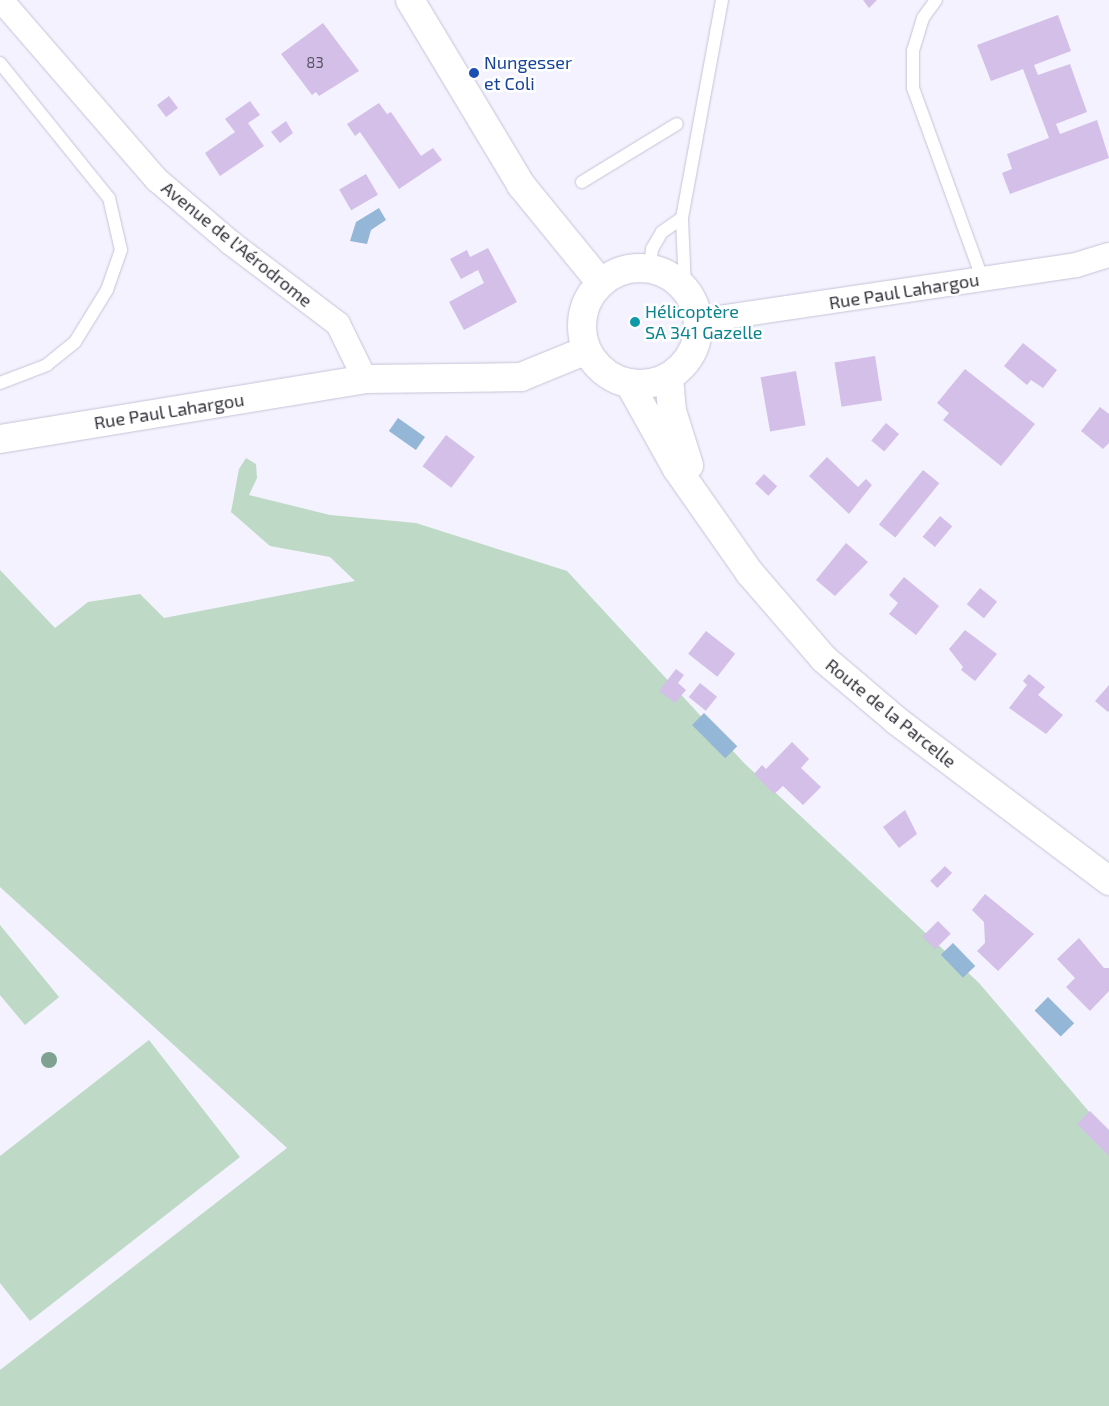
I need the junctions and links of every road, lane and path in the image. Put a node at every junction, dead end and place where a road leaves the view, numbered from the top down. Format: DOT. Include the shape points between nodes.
graph roads {
  1 [pos="1,0"];
  2 [pos="410,0"];
  3 [pos="722,0"];
  4 [pos="936,0"];
  5 [pos="0,64"];
  6 [pos="677,124"];
  7 [pos="582,182"];
  8 [pos="682,218"];
  9 [pos="1109,255"];
  10 [pos="650,268"];
  11 [pos="982,278"];
  12 [pos="600,282"];
  13 [pos="685,288"];
  14 [pos="698,321"];
  15 [pos="587,350"];
  16 [pos="669,377"];
  17 [pos="352,381"];
  18 [pos="0,382"];
  19 [pos="629,383"];
  20 [pos="0,439"];
  21 [pos="708,511"];
  22 [pos="1109,881"];
  1 -- 17 [label="street, Avenue de l'Aérodrome" via="157,180 230,244 338,324"];
  2 -- 12 [label="main road" via="521,185"];
  3 -- 8 [label="lane"];
  4 -- 11 [label="lane" via="923,18 912,50 913,88"];
  5 -- 18 [label="lane" via="110,198 121,250 107,290 75,342 47,365"];
  6 -- 7 [label="lane"];
  8 -- 10 [label="lane" via="662,232 652,249"];
  8 -- 13 [label="lane"];
  9 -- 11 [label="street, Rue Paul Lahargou" via="1076,265"];
  10 -- 12 [label="main road" via="631,268"];
  10 -- 13 [label="main road" via="670,275"];
  11 -- 14 [label="street, Rue Paul Lahargou"];
  12 -- 15 [label="main road" via="582,315"];
  13 -- 14 [label="main road"];
  14 -- 16 [label="main road" via="692,353"];
  15 -- 17 [label="main road, Rue Paul Lahargou" via="521,377"];
  15 -- 19 [label="main road" via="598,367"];
  16 -- 19 [label="main road" via="653,383"];
  16 -- 21 [label="main road, Route de la Parcelle" via="682,448"];
  17 -- 20 [label="main road, Rue Paul Lahargou"];
  19 -- 21 [label="main road, Route de la Parcelle" via="677,469"];
  21 -- 22 [label="main road, Route de la Parcelle" via="749,572 836,670"];
}
